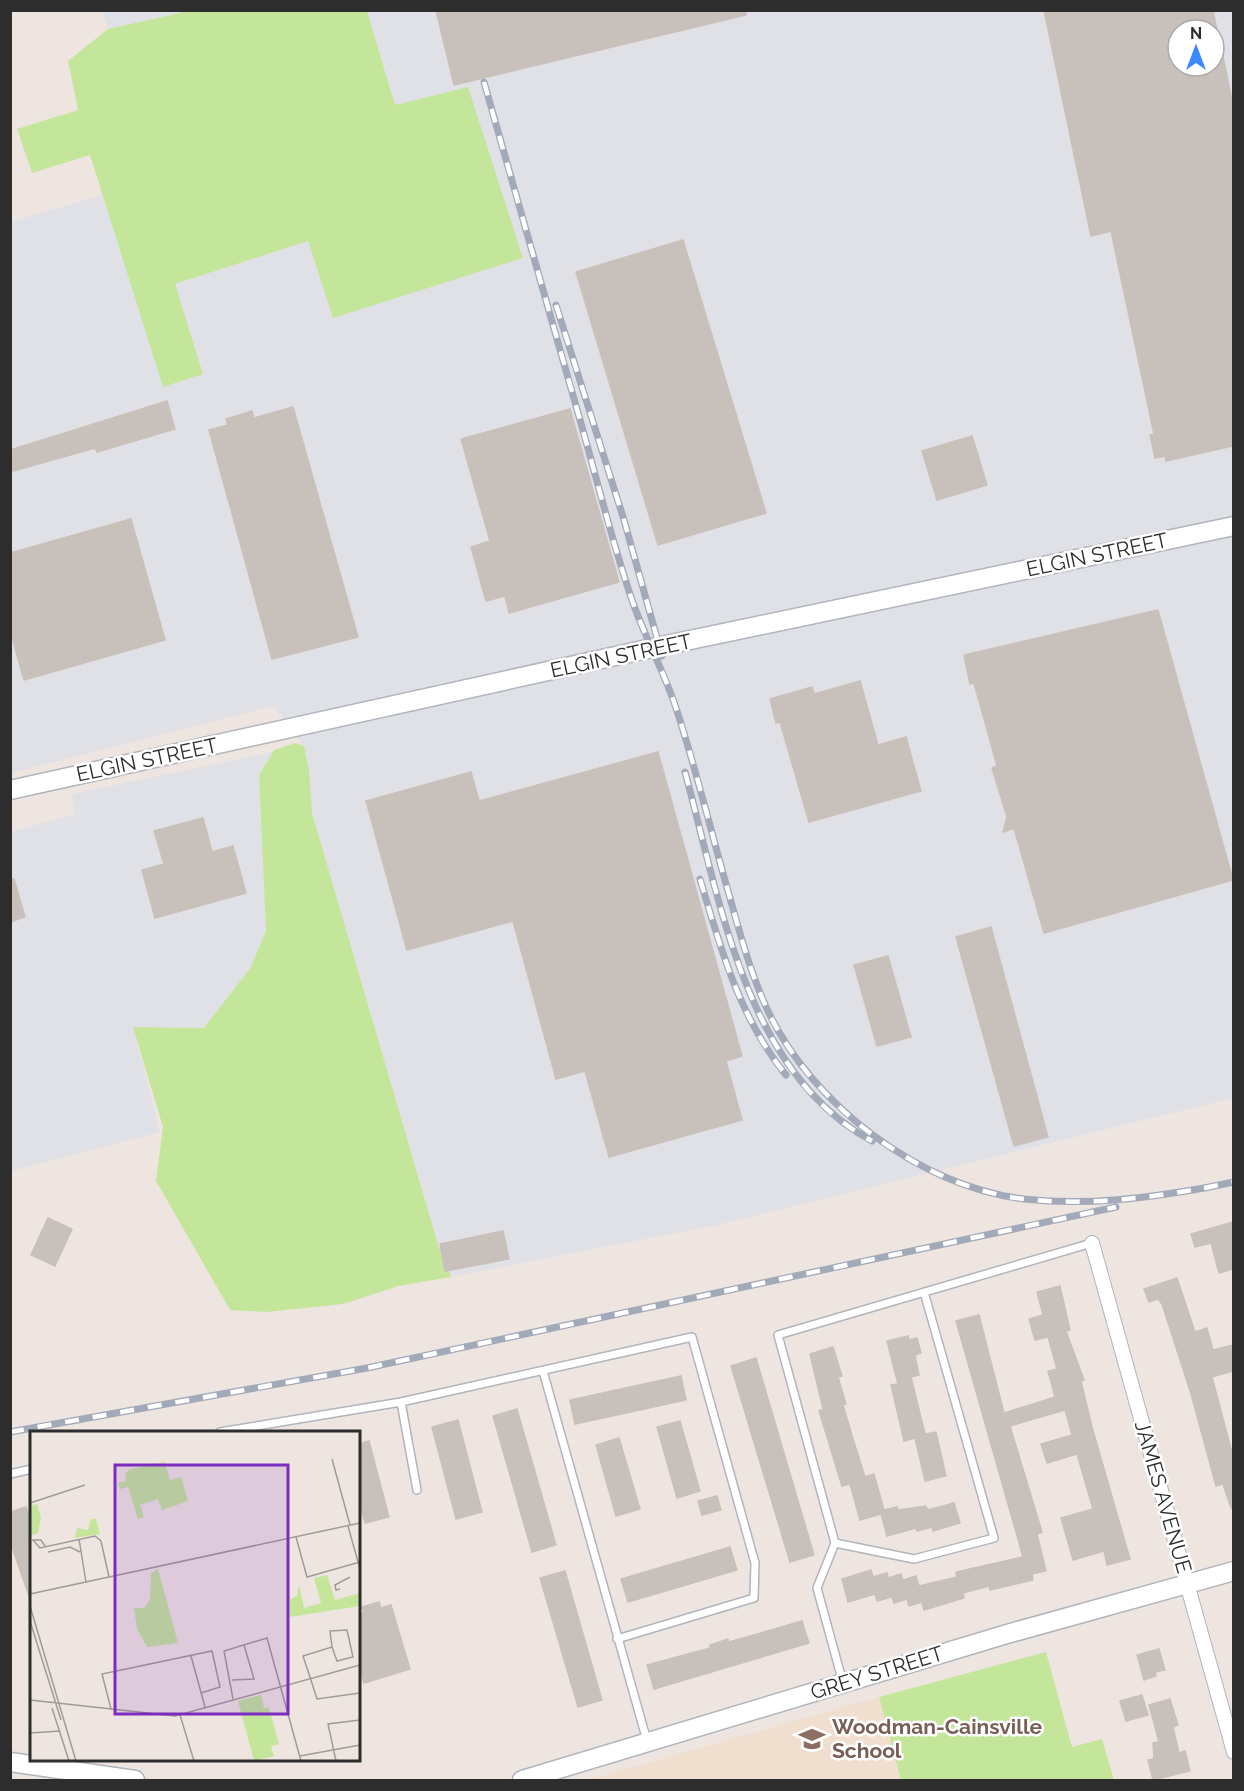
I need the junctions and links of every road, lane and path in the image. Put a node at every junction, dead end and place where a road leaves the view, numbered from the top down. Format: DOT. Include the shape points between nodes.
graph roads {
  1 [pos="1233,526"];
  2 [pos="10,790"];
  3 [pos="1092,1243"];
  4 [pos="924,1292"];
  5 [pos="543,1371"];
  6 [pos="401,1402"];
  7 [pos="252,1430"];
  8 [pos="236,1431"];
  9 [pos="30,1469"];
  10 [pos="10,1474"];
  11 [pos="417,1490"];
  12 [pos="835,1543"];
  13 [pos="1233,1570"];
  14 [pos="1187,1584"];
  15 [pos="617,1639"];
  16 [pos="843,1683"];
  17 [pos="647,1743"];
  18 [pos="1233,1752"];
  19 [pos="10,1762"];
  20 [pos="135,1780"];
  21 [pos="522,1780"];
  1 -- 2 [label="main road, ELGIN STREET" via="652,648"];
  3 -- 4 [label="lane"];
  3 -- 14 [label="street, JAMES AVENUE"];
  4 -- 12 [label="lane" via="778,1335"];
  4 -- 12 [label="lane" via="994,1538 914,1559"];
  5 -- 6 [label="lane"];
  5 -- 15 [label="lane"];
  5 -- 15 [label="lane" via="692,1337 754,1563 754,1598"];
  6 -- 7 [label="lane"];
  6 -- 11 [label="lane"];
  7 -- 8 [label="lane"];
  9 -- 10 [label="lane"];
  12 -- 16 [label="lane" via="817,1588"];
  13 -- 14 [label="main road, GREY STREET"];
  14 -- 16 [label="main road, GREY STREET"];
  14 -- 18 [label="street, JAMES AVENUE"];
  15 -- 17 [label="lane"];
  16 -- 17 [label="main road, GREY STREET"];
  17 -- 21 [label="main road, GREY STREET"];
  19 -- 20 [label="main road"];
}
